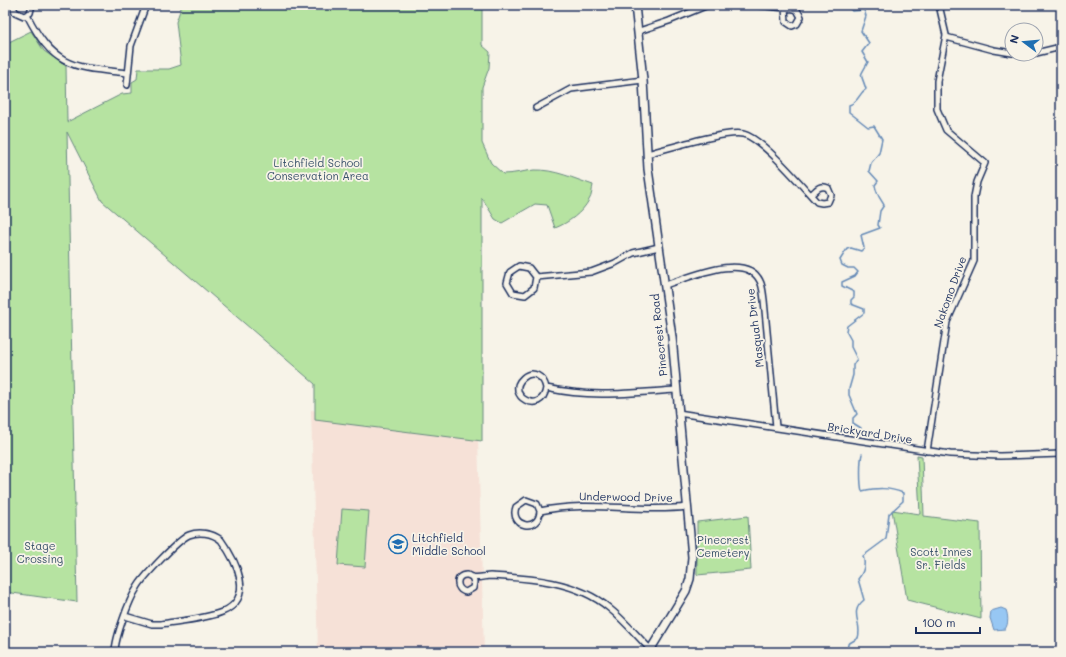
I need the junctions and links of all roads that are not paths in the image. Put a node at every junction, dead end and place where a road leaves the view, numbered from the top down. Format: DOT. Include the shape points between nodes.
graph roads {
  1 [pos="13,5"];
  2 [pos="32,5"];
  3 [pos="146,5"];
  4 [pos="635,5"];
  5 [pos="708,5"];
  6 [pos="757,5"];
  7 [pos="939,5"];
  8 [pos="785,8"];
  9 [pos="27,15"];
  10 [pos="639,31"];
  11 [pos="946,37"];
  12 [pos="1061,47"];
  13 [pos="1004,51"];
  14 [pos="1044,51"];
  15 [pos="127,73"];
  16 [pos="644,80"];
  17 [pos="127,85"];
  18 [pos="536,108"];
  19 [pos="647,154"];
  20 [pos="811,195"];
  21 [pos="659,247"];
  22 [pos="536,276"];
  23 [pos="665,285"];
  24 [pos="546,388"];
  25 [pos="676,390"];
  26 [pos="678,413"];
  27 [pos="776,428"];
  28 [pos="926,451"];
  29 [pos="1061,454"];
  30 [pos="687,507"];
  31 [pos="540,511"];
  32 [pos="472,577"];
  33 [pos="125,616"];
  34 [pos="650,651"];
  35 [pos="115,652"];
  1 -- 9 [label="street" via="17,14"];
  2 -- 9 [label="street" via="32,10"];
  3 -- 15 [label="street" via="131,46"];
  4 -- 10 [label="street, Pinecrest Road"];
  5 -- 10 [label="street"];
  6 -- 8 [label="street"];
  7 -- 11 [label="street"];
  9 -- 15 [label="street" via="42,42 60,58 90,69"];
  10 -- 16 [label="street, Pinecrest Road"];
  11 -- 13 [label="street"];
  11 -- 28 [label="street, Nakomo Drive" via="937,81 937,109 946,130 984,163 974,197 974,261 948,322"];
  12 -- 14 [label="street"];
  15 -- 17 [label="street"];
  16 -- 18 [label="street" via="571,89"];
  16 -- 19 [label="street, Pinecrest Road"];
  19 -- 20 [label="street" via="725,135 741,134 758,143"];
  19 -- 21 [label="street, Pinecrest Road"];
  21 -- 22 [label="street" via="633,252 615,263 591,272"];
  21 -- 23 [label="street, Pinecrest Road"];
  22 -- 22 [label="street" via="536,284 529,294 517,294 508,287 508,276 512,269 519,266 529,268"];
  23 -- 25 [label="street, Pinecrest Road"];
  23 -- 27 [label="street, Masquah Drive" via="731,266 746,269 760,281"];
  24 -- 24 [label="street" via="543,396 536,402 527,402 520,396 518,387 525,376 535,374 542,379"];
  24 -- 25 [label="street" via="591,395"];
  25 -- 26 [label="street, Pinecrest Road"];
  26 -- 27 [label="street, Brickyard Drive"];
  26 -- 30 [label="street, Pinecrest Road"];
  27 -- 28 [label="street, Brickyard Drive"];
  28 -- 29 [label="street, Brickyard Drive" via="990,456"];
  30 -- 31 [label="street, Underwood Drive" via="666,510 585,505"];
  30 -- 34 [label="street, Pinecrest Road" via="692,557 690,579 679,604"];
  31 -- 31 [label="street" via="538,520 527,526 519,523 515,515 516,507 526,500 534,501"];
  32 -- 34 [label="street" via="489,576 544,582 577,590 610,608"];
  33 -- 33 [label="street" via="138,586 187,536 204,533 221,540 239,572 242,584 238,600 230,608 220,613 161,624"];
  33 -- 35 [label="street"];
}
